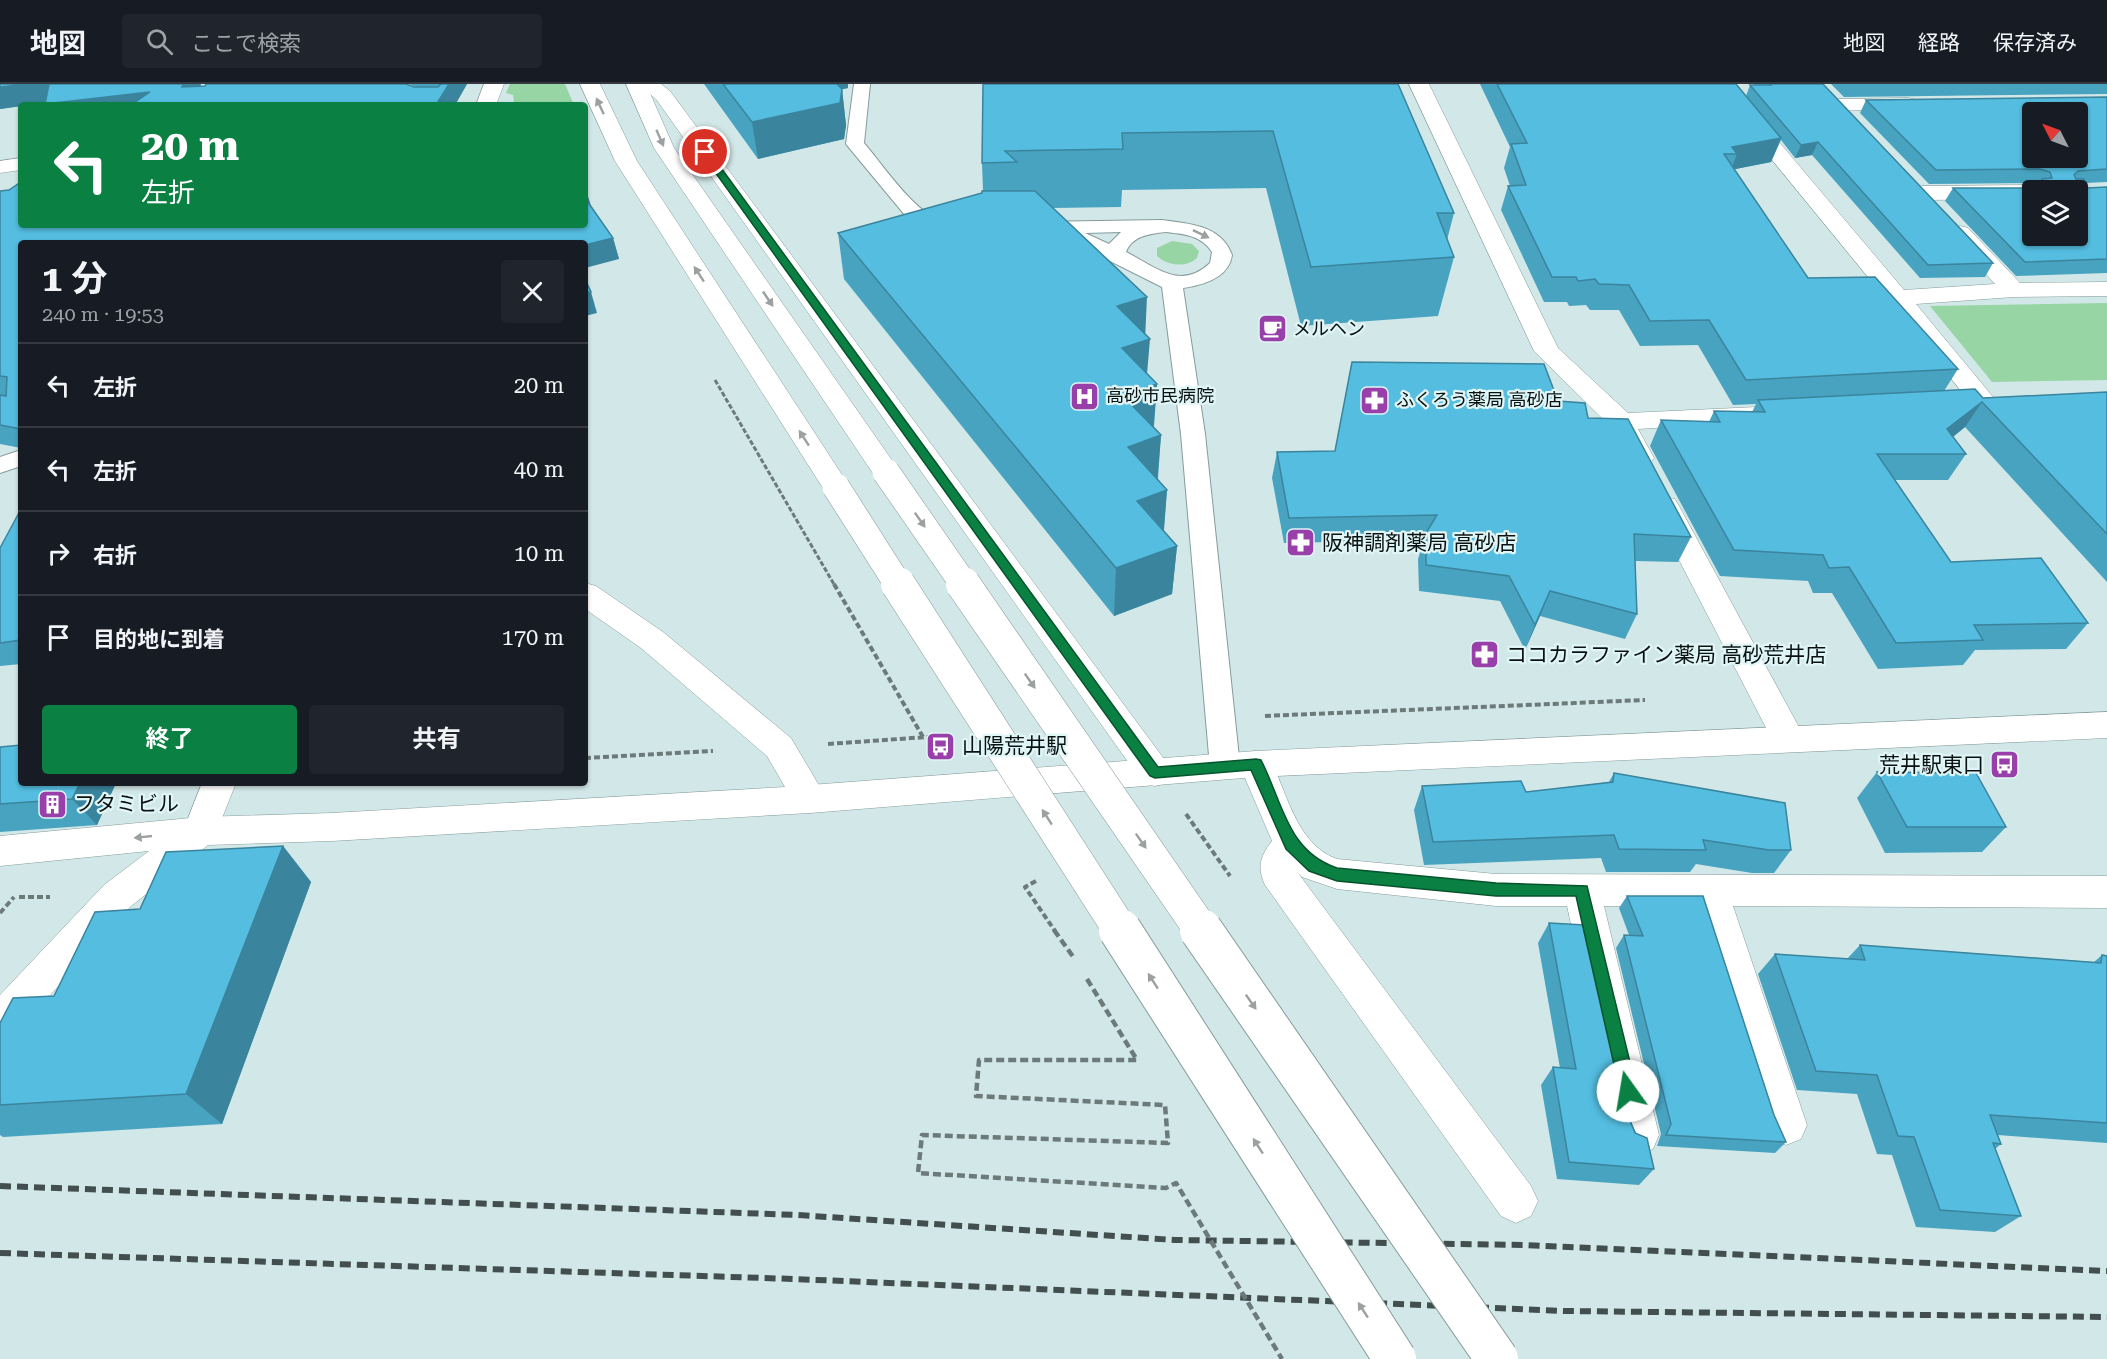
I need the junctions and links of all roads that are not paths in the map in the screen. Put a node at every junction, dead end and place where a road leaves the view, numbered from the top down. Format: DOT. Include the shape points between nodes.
graph roads {
  1 [pos="494,84"];
  2 [pos="590,84"];
  3 [pos="636,84"];
  4 [pos="648,84"];
  5 [pos="862,84"];
  6 [pos="1419,84"];
  7 [pos="1720,84"];
  8 [pos="487,102"];
  9 [pos="1932,104"];
  10 [pos="1861,129"];
  11 [pos="18,164"];
  12 [pos="0,167"];
  13 [pos="1907,177"];
  14 [pos="2022,192"];
  15 [pos="1922,193"];
  16 [pos="1162,226"];
  17 [pos="1058,228"];
  18 [pos="968,229"];
  19 [pos="1015,229"];
  20 [pos="1115,255"];
  21 [pos="1172,284"];
  22 [pos="2107,289"];
  23 [pos="2014,290"];
  24 [pos="1898,298"];
  25 [pos="1949,405"];
  26 [pos="1785,414"];
  27 [pos="1621,422"];
  28 [pos="18,459"];
  29 [pos="0,465"];
  30 [pos="588,596"];
  31 [pos="2107,725"];
  32 [pos="1788,738"];
  33 [pos="1241,766"];
  34 [pos="1155,772"];
  35 [pos="218,786"];
  36 [pos="810,799"];
  37 [pos="201,831"];
  38 [pos="1291,845"];
  39 [pos="0,851"];
  40 [pos="1582,890"];
  41 [pos="1709,890"];
  42 [pos="2107,892"];
  43 [pos="0,1022"];
  44 [pos="1786,1125"];
  45 [pos="1638,1135"];
  46 [pos="1516,1201"];
  47 [pos="1395,1359"];
  48 [pos="1497,1359"];
  1 -- 8 [label="street"];
  47 -- 2 [label="street, one-way, bridge" via="626,161"];
  3 -- 48 [label="street, one-way, bridge" via="664,148"];
  4 -- 34 [label="street" via="663,95"];
  5 -- 18 [label="lane" via="855,144 923,222 944,230"];
  6 -- 27 [label="street" via="1547,351"];
  7 -- 24 [label="street"];
  9 -- 10 [label="street" via="1832,98"];
  11 -- 12 [label="street"];
  13 -- 15 [label="street"];
  14 -- 15 [label="street"];
  15 -- 23 [label="street"];
  16 -- 17 [label="lane"];
  16 -- 20 [label="lane" via="1126,237 1115,249"];
  16 -- 21 [label="lane, one-way" via="1198,232 1212,239 1222,251 1222,260 1207,276"];
  17 -- 19 [label="lane"];
  17 -- 20 [label="lane"];
  20 -- 21 [label="lane"];
  21 -- 33 [label="lane"];
  22 -- 23 [label="street"];
  23 -- 24 [label="street"];
  24 -- 25 [label="street" via="1996,403"];
  26 -- 27 [label="street"];
  27 -- 32 [label="street"];
  28 -- 29 [label="lane"];
  30 -- 36 [label="street" via="652,640 779,747"];
  31 -- 32 [label="street"];
  32 -- 33 [label="street"];
  33 -- 34 [label="street"];
  33 -- 38 [label="street"];
  34 -- 36 [label="street"];
  35 -- 37 [label="street"];
  36 -- 37 [label="street"];
  37 -- 39 [label="street, one-way"];
  37 -- 43 [label="street" via="117,896"];
  38 -- 40 [label="street" via="1315,866 1337,874 1496,890"];
  38 -- 46 [label="street" via="1276,864 1278,874"];
  40 -- 41 [label="street"];
  40 -- 45 [label="street"];
  41 -- 42 [label="street"];
  41 -- 44 [label="street"];
}
